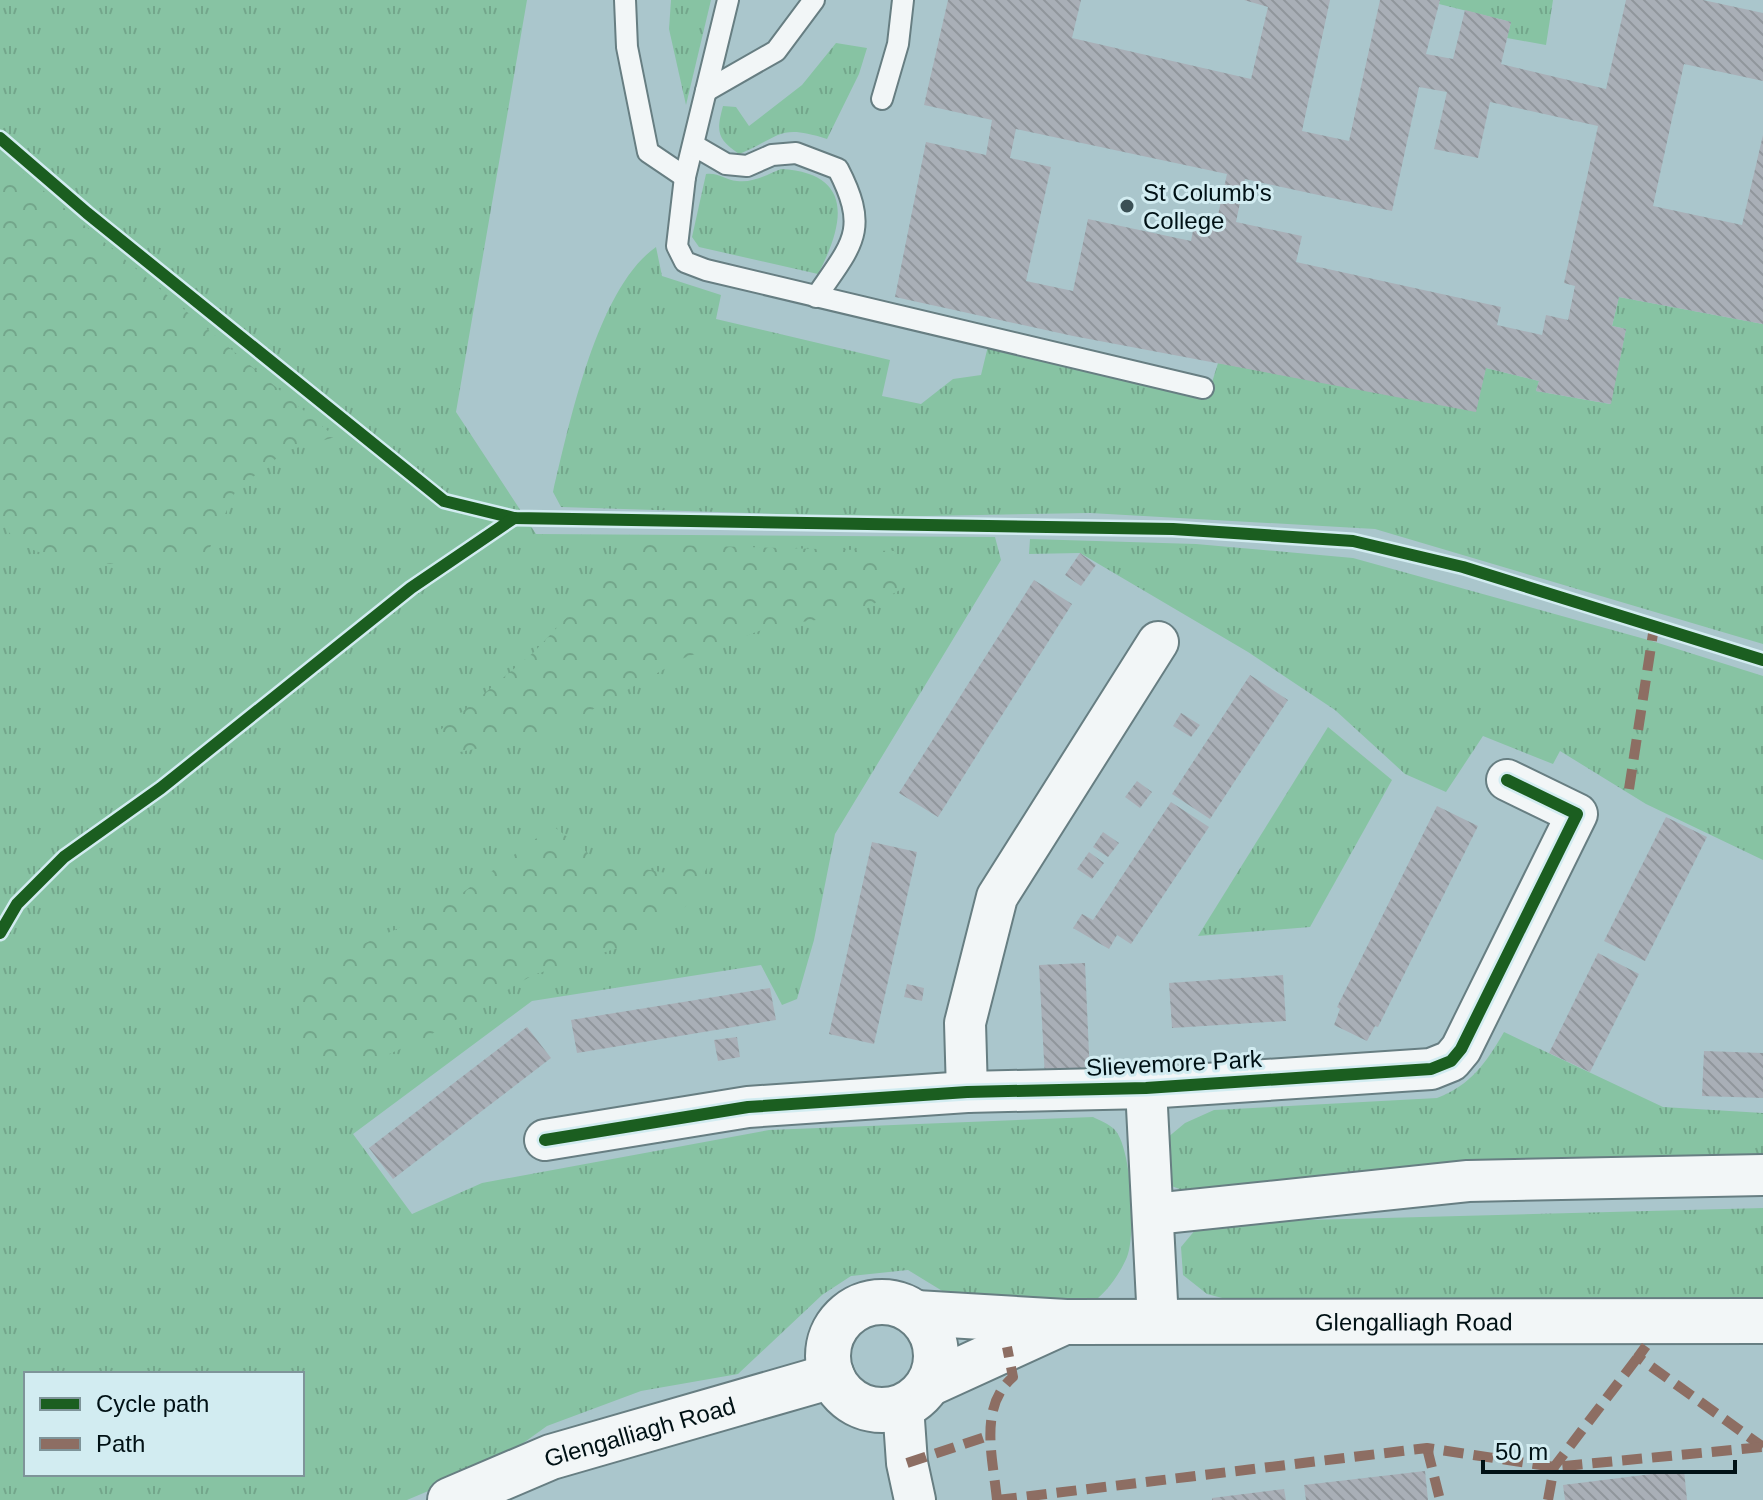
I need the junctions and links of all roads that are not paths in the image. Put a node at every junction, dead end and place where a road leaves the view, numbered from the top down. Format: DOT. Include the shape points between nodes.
graph roads {
  1 [pos="625,0"];
  2 [pos="728,0"];
  3 [pos="814,0"];
  4 [pos="903,0"];
  5 [pos="706,91"];
  6 [pos="882,99"];
  7 [pos="695,146"];
  8 [pos="685,177"];
  9 [pos="816,297"];
  10 [pos="1203,388"];
  11 [pos="1158,642"];
  12 [pos="1507,780"];
  13 [pos="1146,1088"];
  14 [pos="967,1092"];
  15 [pos="545,1140"];
  16 [pos="1763,1175"];
  17 [pos="1154,1214"];
  18 [pos="916,1313"];
  19 [pos="1158,1321"];
  20 [pos="1763,1321"];
  21 [pos="1066,1322"];
  22 [pos="832,1376"];
  23 [pos="916,1395"];
  24 [pos="450,1500"];
  25 [pos="915,1500"];
  1 -- 8 [label="lane" via="627,47 648,152"];
  2 -- 5 [label="lane"];
  3 -- 5 [label="lane" via="776,51"];
  4 -- 6 [label="lane" via="898,44"];
  5 -- 7 [label="lane"];
  7 -- 8 [label="lane"];
  7 -- 9 [label="lane" via="726,164 747,166 772,155 796,153 838,169 855,202 852,244"];
  8 -- 9 [label="lane" via="677,246 685,262"];
  9 -- 10 [label="lane"];
  11 -- 14 [label="street" via="997,897 965,1023"];
  12 -- 13 [label="street, Slievemore Park" via="1577,814 1474,1026 1451,1061 1431,1069"];
  13 -- 14 [label="street, Slievemore Park"];
  13 -- 17 [label="street"];
  14 -- 15 [label="street, Slievemore Park" via="748,1107"];
  16 -- 17 [label="street" via="1468,1181"];
  17 -- 19 [label="street"];
  18 -- 21 [label="main road, Glengalliagh Road"];
  18 -- 22 [label="main road" via="883,1301 850,1312 830,1341"];
  18 -- 23 [label="main road" via="936,1342 937,1359"];
  19 -- 20 [label="main road, Glengalliagh Road"];
  19 -- 21 [label="main road, Glengalliagh Road"];
  21 -- 23 [label="main road, Glengalliagh Road"];
  22 -- 23 [label="main road" via="840,1391 861,1405 886,1410"];
  22 -- 24 [label="main road, Glengalliagh Road" via="551,1457"];
  23 -- 25 [label="street" via="907,1463"];
}
